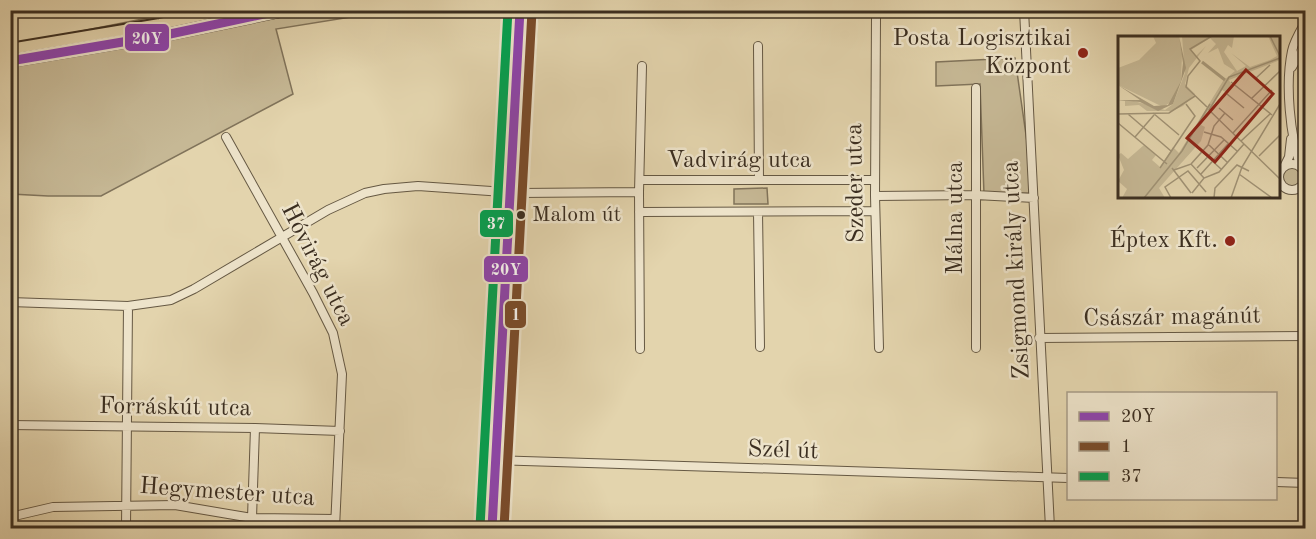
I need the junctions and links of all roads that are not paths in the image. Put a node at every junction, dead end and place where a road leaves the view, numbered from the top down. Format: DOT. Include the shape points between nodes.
graph roads {
  1 [pos="225,10"];
  2 [pos="285,10"];
  3 [pos="520,10"];
  4 [pos="1023,10"];
  5 [pos="876,18"];
  6 [pos="1305,21"];
  7 [pos="1305,42"];
  8 [pos="758,46"];
  9 [pos="10,50"];
  10 [pos="10,61"];
  11 [pos="642,66"];
  12 [pos="1290,71"];
  13 [pos="976,88"];
  14 [pos="1292,129"];
  15 [pos="226,137"];
  16 [pos="1284,167"];
  17 [pos="1303,170"];
  18 [pos="1280,174"];
  19 [pos="640,180"];
  20 [pos="759,180"];
  21 [pos="875,180"];
  22 [pos="1280,180"];
  23 [pos="1304,185"];
  24 [pos="510,191"];
  25 [pos="639,192"];
  26 [pos="976,195"];
  27 [pos="875,196"];
  28 [pos="1034,198"];
  29 [pos="875,211"];
  30 [pos="639,212"];
  31 [pos="758,212"];
  32 [pos="282,238"];
  33 [pos="10,303"];
  34 [pos="128,306"];
  35 [pos="1305,336"];
  36 [pos="1039,338"];
  37 [pos="760,347"];
  38 [pos="879,348"];
  39 [pos="976,348"];
  40 [pos="640,349"];
  41 [pos="10,425"];
  42 [pos="127,427"];
  43 [pos="255,428"];
  44 [pos="340,431"];
  45 [pos="496,460"];
  46 [pos="1047,478"];
  47 [pos="1067,478"];
  48 [pos="1277,482"];
  49 [pos="1305,483"];
  50 [pos="127,507"];
  51 [pos="10,517"];
  52 [pos="252,518"];
  53 [pos="262,519"];
  54 [pos="335,519"];
  55 [pos="126,528"];
  56 [pos="262,528"];
  57 [pos="335,528"];
  58 [pos="492,528"];
  59 [pos="1050,528"];
  1 -- 9 [label="main road"];
  2 -- 10 [label="main road"];
  3 -- 24 [label="main road"];
  4 -- 28 [label="street, Zsigmond király utca"];
  5 -- 21 [label="street, Szeder utca"];
  6 -- 12 [label="street" via="1292,49"];
  7 -- 12 [label="street"];
  8 -- 20 [label="street"];
  11 -- 19 [label="street"];
  12 -- 14 [label="street"];
  13 -- 26 [label="street, Málna utca"];
  14 -- 16 [label="street"];
  14 -- 17 [label="street"];
  15 -- 32 [label="street, Hóvirág utca"];
  16 -- 17 [label="street" via="1294,164"];
  16 -- 18 [label="street"];
  17 -- 23 [label="street"];
  19 -- 20 [label="street, Vadvirág utca"];
  19 -- 25 [label="street"];
  20 -- 21 [label="street, Vadvirág utca"];
  21 -- 27 [label="street, Szeder utca"];
  22 -- 23 [label="street" via="1291,191"];
  24 -- 25 [label="street, Vadvirág utca"];
  24 -- 32 [label="street, Vadvirág utca" via="418,186 384,189 328,210"];
  24 -- 45 [label="main road"];
  25 -- 30 [label="street"];
  26 -- 27 [label="street"];
  26 -- 28 [label="street"];
  26 -- 39 [label="street, Málna utca"];
  27 -- 29 [label="street, Szeder utca"];
  28 -- 36 [label="street, Zsigmond király utca"];
  29 -- 31 [label="street"];
  29 -- 38 [label="street, Szeder utca"];
  30 -- 31 [label="street"];
  30 -- 40 [label="street"];
  31 -- 37 [label="street"];
  32 -- 34 [label="street, Vadvirág utca" via="171,300"];
  32 -- 44 [label="street, Hóvirág utca" via="333,333 342,374"];
  33 -- 34 [label="street, Vadvirág utca"];
  34 -- 42 [label="street"];
  35 -- 36 [label="street, Császár magánút"];
  36 -- 46 [label="street, Zsigmond király utca"];
  41 -- 42 [label="street, Forráskút utca"];
  42 -- 43 [label="street, Forráskút utca"];
  42 -- 50 [label="street"];
  43 -- 44 [label="street, Forráskút utca"];
  43 -- 52 [label="street"];
  44 -- 54 [label="street, Hóvirág utca"];
  45 -- 46 [label="street, Szél út"];
  45 -- 58 [label="main road"];
  46 -- 47 [label="street, Szél út"];
  46 -- 59 [label="street, Zsigmond király utca"];
  48 -- 49 [label="street"];
  50 -- 51 [label="street, Hegymester utca" via="53,507"];
  50 -- 52 [label="street, Hegymester utca" via="175,505"];
  50 -- 55 [label="street"];
  52 -- 53 [label="street, Hegymester utca"];
  53 -- 54 [label="street, Hegymester utca"];
  53 -- 56 [label="street"];
  54 -- 57 [label="street, Hóvirág utca"];
}
